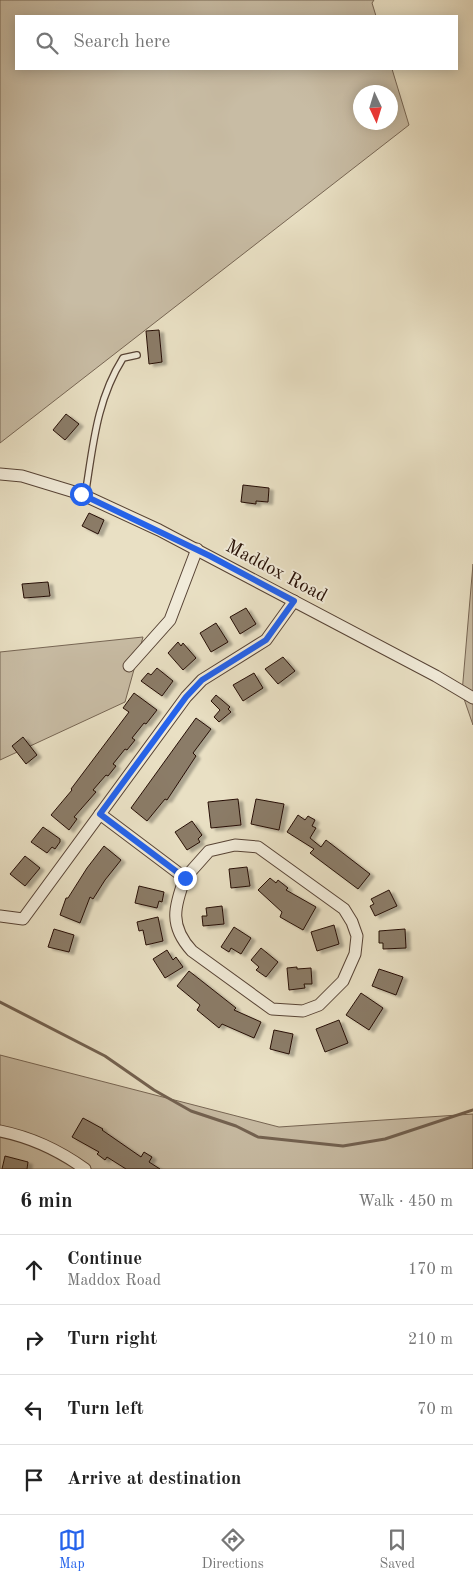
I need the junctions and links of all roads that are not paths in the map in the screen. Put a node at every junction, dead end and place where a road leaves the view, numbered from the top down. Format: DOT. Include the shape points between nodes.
graph roads {
  1 [pos="137,355"];
  2 [pos="0,474"];
  3 [pos="85,496"];
  4 [pos="197,549"];
  5 [pos="294,601"];
  6 [pos="129,666"];
  7 [pos="473,698"];
  8 [pos="100,814"];
  9 [pos="185,878"];
  10 [pos="0,916"];
  11 [pos="0,1131"];
  12 [pos="85,1169"];
  1 -- 3 [label="lane" via="123,358 100,408"];
  2 -- 3 [label="street, Maddox Road" via="22,476"];
  3 -- 4 [label="street, Maddox Road"];
  4 -- 5 [label="street, Maddox Road"];
  4 -- 6 [label="street" via="170,620"];
  5 -- 7 [label="street, Maddox Road"];
  5 -- 8 [label="street" via="266,640 202,680 186,697"];
  8 -- 9 [label="street"];
  8 -- 10 [label="street" via="23,919"];
  9 -- 9 [label="street" via="176,900 175,922 184,943 272,1009 304,1011 319,1005 343,981 355,954 356,936 344,909 258,847 235,845 209,851"];
  11 -- 12 [label="street" via="42,1144"];
}
